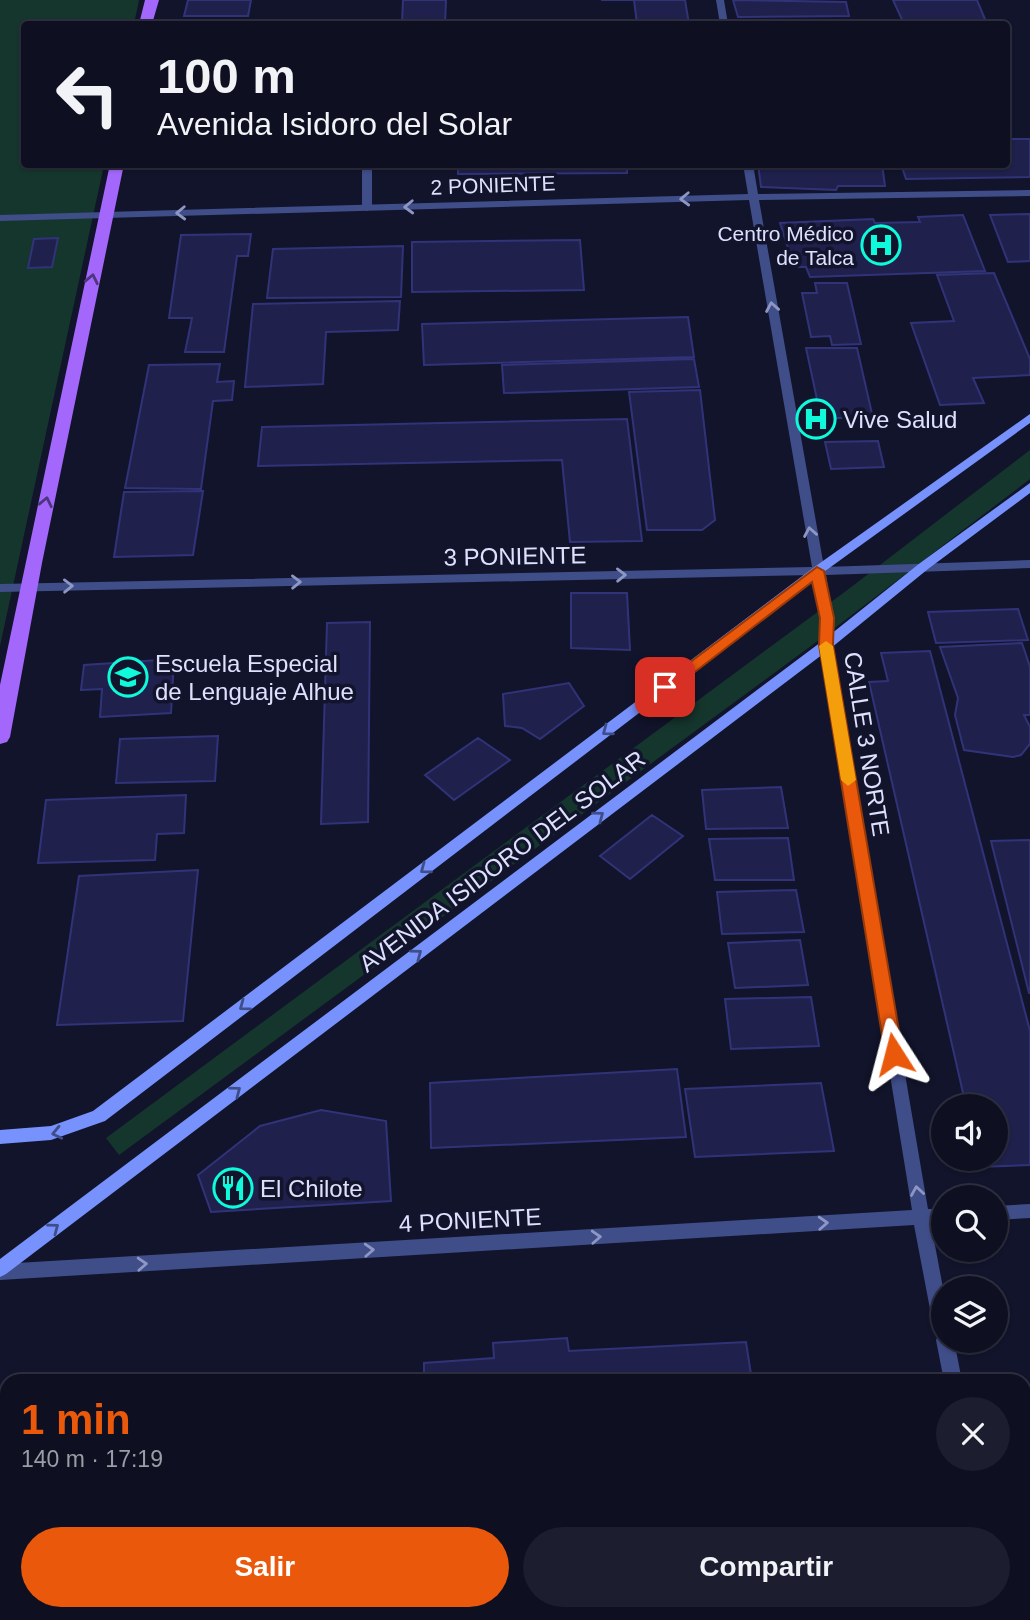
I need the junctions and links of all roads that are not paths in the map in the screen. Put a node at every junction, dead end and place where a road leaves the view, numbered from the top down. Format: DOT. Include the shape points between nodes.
graph roads {
  1 [pos="152,0"];
  2 [pos="720,0"];
  3 [pos="147,21"];
  4 [pos="724,21"];
  5 [pos="116,168"];
  6 [pos="367,168"];
  7 [pos="749,168"];
  8 [pos="1030,193"];
  9 [pos="753,197"];
  10 [pos="367,208"];
  11 [pos="106,215"];
  12 [pos="0,218"];
  13 [pos="1030,418"];
  14 [pos="1030,486"];
  15 [pos="1030,564"];
  16 [pos="924,566"];
  17 [pos="817,571"];
  18 [pos="29,587"];
  19 [pos="0,588"];
  20 [pos="826,645"];
  21 [pos="0,737"];
  22 [pos="0,1137"];
  23 [pos="1030,1211"];
  24 [pos="1008,1212"];
  25 [pos="921,1217"];
  26 [pos="931,1217"];
  27 [pos="0,1271"];
  28 [pos="932,1276"];
  29 [pos="948,1353"];
  30 [pos="952,1374"];
  1 -- 3 [label="main road"];
  2 -- 4 [label="street"];
  5 -- 11 [label="main road"];
  6 -- 10 [label="street"];
  7 -- 9 [label="street, CALLE 3 NORTE"];
  8 -- 9 [label="street, 2 PONIENTE"];
  9 -- 10 [label="street, 2 PONIENTE, one-way"];
  17 -- 9 [label="street, CALLE 3 NORTE, one-way"];
  10 -- 11 [label="street, 2 PONIENTE, one-way"];
  11 -- 12 [label="street, 2 PONIENTE"];
  18 -- 11 [label="main road, one-way"];
  13 -- 17 [label="main road, AVENIDA ISIDORO DEL SOLAR"];
  14 -- 16 [label="main road, AVENIDA ISIDORO DEL SOLAR"];
  15 -- 16 [label="street, 3 PONIENTE"];
  16 -- 17 [label="street, 3 PONIENTE"];
  16 -- 20 [label="main road, AVENIDA ISIDORO DEL SOLAR"];
  18 -- 17 [label="street, 3 PONIENTE, one-way"];
  17 -- 20 [label="street, CALLE 3 NORTE" via="827,618"];
  17 -- 22 [label="main road, AVENIDA ISIDORO DEL SOLAR, one-way" via="99,1116 39,1137"];
  18 -- 19 [label="street, 3 PONIENTE"];
  18 -- 21 [label="main road"];
  25 -- 20 [label="street, CALLE 3 NORTE, one-way"];
  27 -- 20 [label="main road, AVENIDA ISIDORO DEL SOLAR, one-way"];
  23 -- 24 [label="street"];
  25 -- 26 [label="street, 4 PONIENTE"];
  27 -- 25 [label="street, 4 PONIENTE, one-way"];
  25 -- 28 [label="street, CALLE 3 NORTE"];
  29 -- 30 [label="street"];
}
